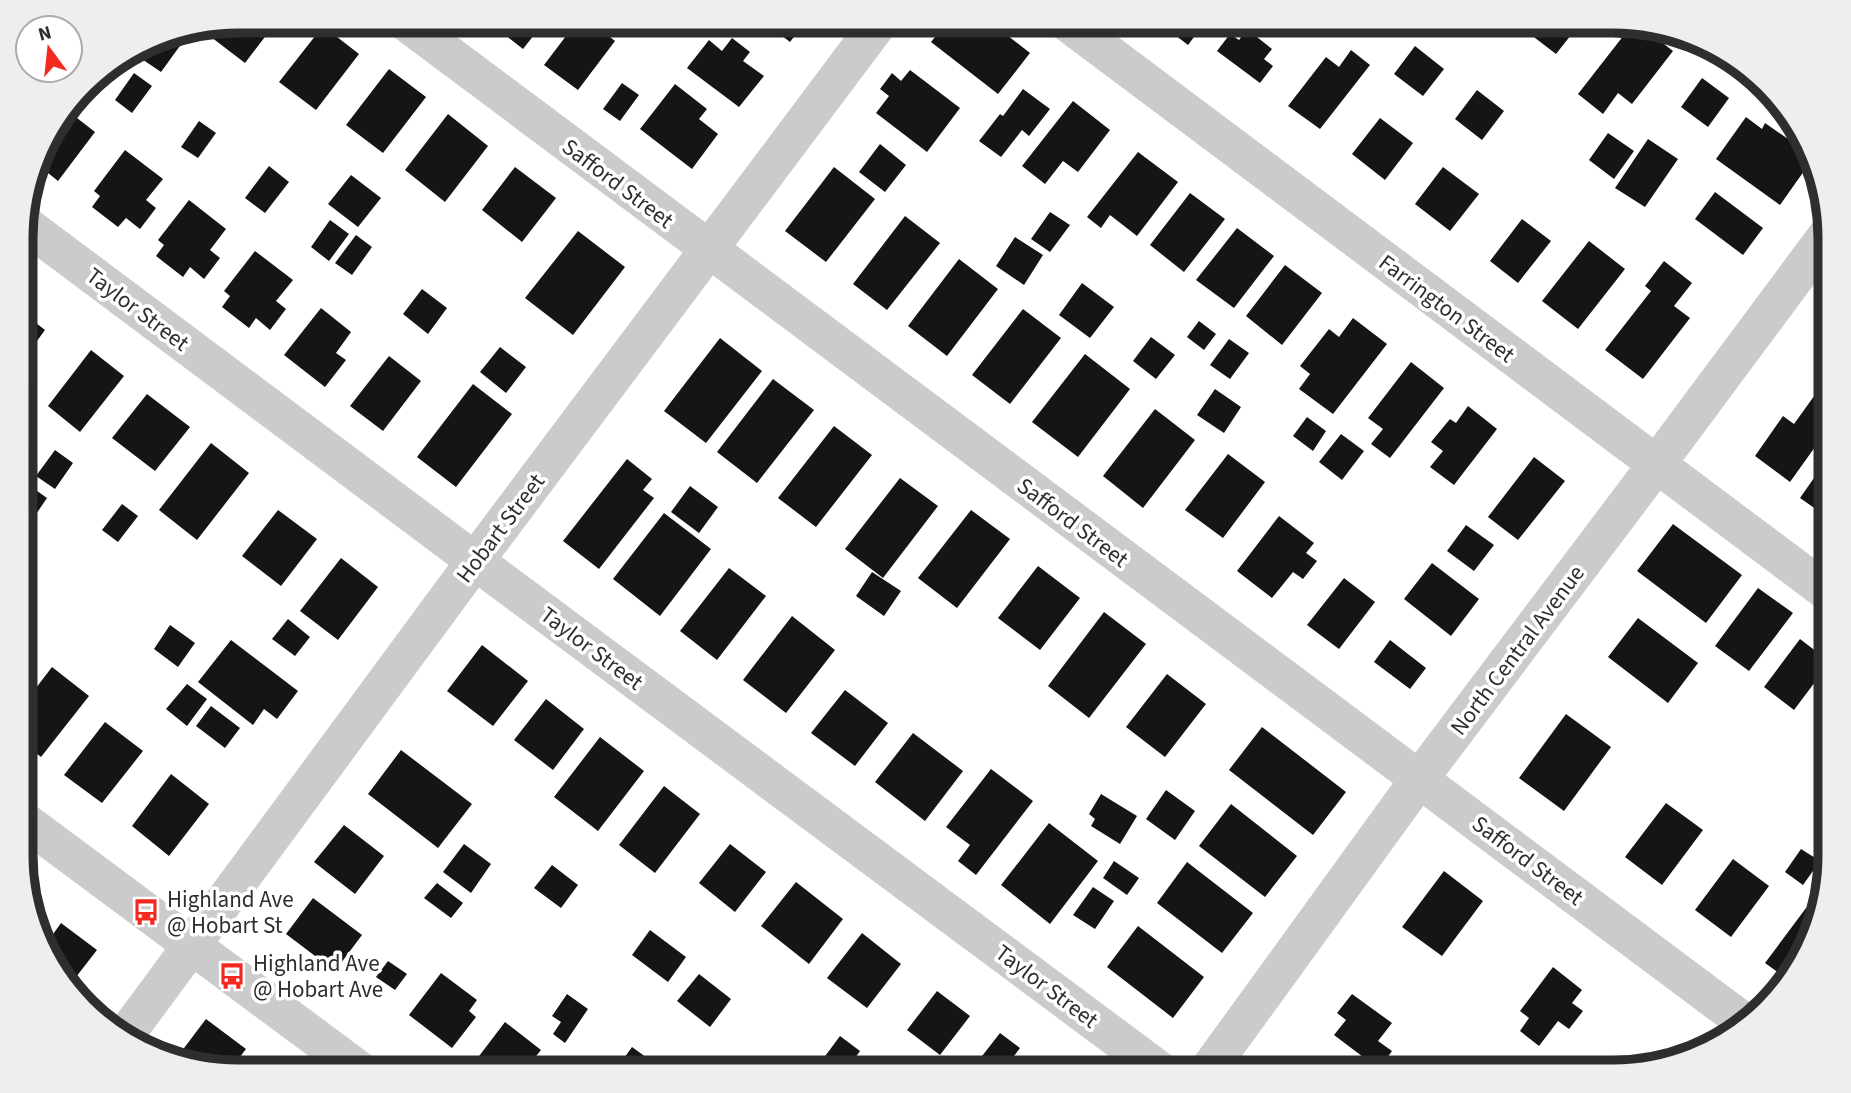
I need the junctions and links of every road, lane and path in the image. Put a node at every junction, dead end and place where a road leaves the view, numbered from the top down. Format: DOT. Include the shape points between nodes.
graph roads {
  1 [pos="420,33"];
  2 [pos="871,33"];
  3 [pos="1081,33"];
  4 [pos="34,231"];
  5 [pos="1817,247"];
  6 [pos="709,251"];
  7 [pos="1656,465"];
  8 [pos="475,561"];
  9 [pos="1817,585"];
  10 [pos="1420,778"];
  11 [pos="33,827"];
  12 [pos="192,946"];
  13 [pos="1738,1017"];
  14 [pos="130,1029"];
  15 [pos="1146,1059"];
  16 [pos="1216,1059"];
  17 [pos="346,1060"];
  1 -- 6 [label="street, Safford Street"];
  2 -- 6 [label="street, Hobart Street"];
  3 -- 7 [label="street, Farrington Street"];
  4 -- 8 [label="street, Taylor Street"];
  5 -- 7 [label="street, North Central Avenue"];
  6 -- 8 [label="street, Hobart Street"];
  6 -- 10 [label="street, Safford Street"];
  7 -- 9 [label="street, Farrington Street"];
  7 -- 10 [label="street, North Central Avenue"];
  8 -- 12 [label="street, Hobart Street"];
  8 -- 15 [label="street, Taylor Street"];
  10 -- 13 [label="street, Safford Street"];
  10 -- 16 [label="street, North Central Avenue"];
  11 -- 12 [label="street"];
  12 -- 14 [label="street, Hobart Street"];
  12 -- 17 [label="street"];
}
